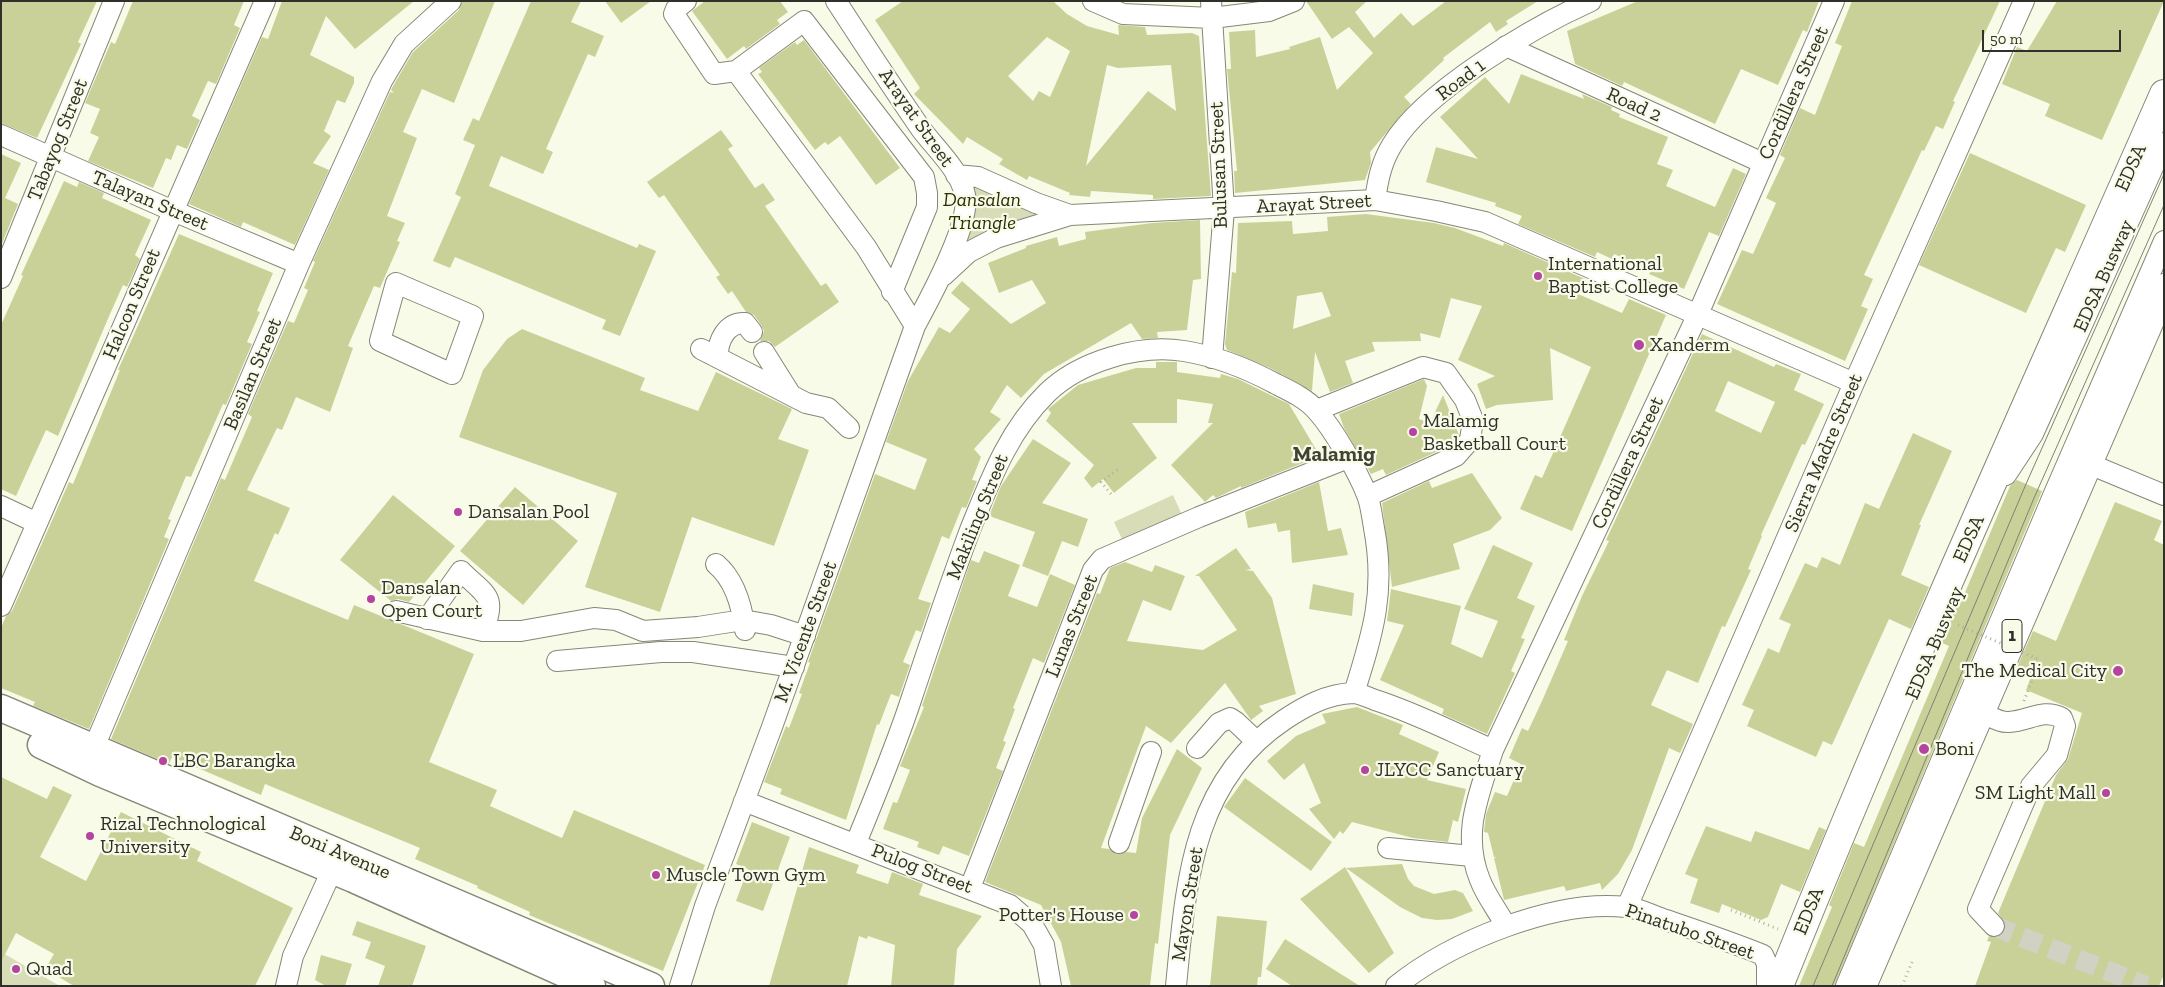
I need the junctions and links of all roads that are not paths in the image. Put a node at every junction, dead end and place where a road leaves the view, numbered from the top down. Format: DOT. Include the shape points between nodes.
graph roads {
  1 [pos="114,1"];
  2 [pos="265,1"];
  3 [pos="451,1"];
  4 [pos="686,1"];
  5 [pos="836,1"];
  6 [pos="1093,1"];
  7 [pos="1294,1"];
  8 [pos="1591,1"];
  9 [pos="1834,1"];
  10 [pos="2024,1"];
  11 [pos="1212,10"];
  12 [pos="1506,46"];
  13 [pos="736,71"];
  14 [pos="2164,94"];
  15 [pos="1,135"];
  16 [pos="2164,142"];
  17 [pos="52,158"];
  18 [pos="1763,163"];
  19 [pos="956,174"];
  20 [pos="1375,200"];
  21 [pos="1224,209"];
  22 [pos="173,211"];
  23 [pos="1070,215"];
  24 [pos="2164,241"];
  25 [pos="299,264"];
  26 [pos="1,278"];
  27 [pos="938,281"];
  28 [pos="2164,288"];
  29 [pos="892,292"];
  30 [pos="1698,314"];
  31 [pos="916,326"];
  32 [pos="752,332"];
  33 [pos="380,341"];
  34 [pos="764,352"];
  35 [pos="1212,358"];
  36 [pos="1854,383"];
  37 [pos="798,399"];
  38 [pos="1317,410"];
  39 [pos="876,440"];
  40 [pos="1348,458"];
  41 [pos="2087,462"];
  42 [pos="2164,495"];
  43 [pos="1368,496"];
  44 [pos="1,506"];
  45 [pos="37,523"];
  46 [pos="716,564"];
  47 [pos="1,606"];
  48 [pos="396,611"];
  49 [pos="426,619"];
  50 [pos="738,624"];
  51 [pos="483,631"];
  52 [pos="803,642"];
  53 [pos="557,660"];
  54 [pos="794,667"];
  55 [pos="1354,693"];
  56 [pos="1,708"];
  57 [pos="1979,712"];
  58 [pos="1,728"];
  59 [pos="1256,741"];
  60 [pos="1196,748"];
  61 [pos="1494,750"];
  62 [pos="1151,752"];
  63 [pos="90,757"];
  64 [pos="744,801"];
  65 [pos="1119,842"];
  66 [pos="856,843"];
  67 [pos="1388,848"];
  68 [pos="1472,856"];
  69 [pos="336,862"];
  70 [pos="970,888"];
  71 [pos="1627,907"];
  72 [pos="1506,926"];
  73 [pos="1994,926"];
  74 [pos="286,986"];
  75 [pos="592,986"];
  76 [pos="651,986"];
  77 [pos="680,986"];
  78 [pos="1051,986"];
  79 [pos="1176,986"];
  80 [pos="1396,986"];
  81 [pos="1767,986"];
  82 [pos="1779,986"];
  83 [pos="1790,986"];
  84 [pos="1846,986"];
  85 [pos="1862,986"];
  1 -- 17 [label="street, Tabayog Street"];
  2 -- 22 [label="street, Halcon Street"];
  3 -- 25 [label="street, Basilan Street" via="404,44 382,81"];
  4 -- 13 [label="street" via="674,14 714,74"];
  5 -- 19 [label="street, Arayat Street" via="921,129"];
  6 -- 11 [label="street" via="1123,14"];
  7 -- 11 [label="street" via="1269,11"];
  8 -- 12 [label="street, Road 1"];
  9 -- 18 [label="street, Cordillera Street"];
  10 -- 36 [label="street, Sierra Madre Street"];
  11 -- 21 [label="street, Bulusan Street"];
  12 -- 18 [label="street, Road 2"];
  12 -- 20 [label="street, Road 1" via="1414,118 1392,144 1380,168"];
  13 -- 29 [label="street" via="866,247"];
  13 -- 29 [label="street" via="804,21 924,177 927,207"];
  14 -- 82 [label="highway, EDSA" via="1942,600"];
  15 -- 17 [label="street, Talayan Street"];
  16 -- 83 [label="street, EDSA Busway" via="2033,434 2005,475"];
  17 -- 22 [label="street, Talayan Street"];
  17 -- 26 [label="street, Tabayog Street"];
  18 -- 30 [label="street, Cordillera Street"];
  19 -- 23 [label="street, Arayat Street" via="978,177"];
  19 -- 27 [label="street, M. Vicente Street" via="965,195 965,212"];
  20 -- 21 [label="street, Arayat Street"];
  20 -- 30 [label="street, Arayat Street" via="1485,222"];
  21 -- 23 [label="street, Arayat Street"];
  21 -- 35 [label="street, Bulusan Street"];
  22 -- 25 [label="street, Talayan Street"];
  22 -- 45 [label="street, Halcon Street"];
  23 -- 27 [label="street, M. Vicente Street" via="996,238 969,252"];
  24 -- 84 [label="street, EDSA Busway"];
  25 -- 63 [label="street, Basilan Street"];
  27 -- 31 [label="street, M. Vicente Street"];
  28 -- 41 [label="highway, 1"];
  29 -- 31 [label="street"];
  30 -- 36 [label="street, Arayat Street"];
  30 -- 61 [label="street, Cordillera Street"];
  31 -- 39 [label="street, M. Vicente Street"];
  32 -- 37 [label="street" via="744,323 734,325 709,353"];
  33 -- 33 [label="street" via="452,374 473,316 396,283"];
  34 -- 37 [label="street"];
  35 -- 38 [label="street, Makiling Street" via="1262,376"];
  35 -- 66 [label="street, Makiling Street" via="1182,351 1152,351 1101,360 1054,387 1016,431 994,471 961,553 902,726"];
  36 -- 71 [label="street, Sierra Madre Street"];
  37 -- 39 [label="street" via="821,421 849,428"];
  38 -- 40 [label="street, Makiling Street"];
  38 -- 43 [label="street" via="1423,367 1446,374 1465,400 1473,420 1470,440 1456,456"];
  39 -- 52 [label="street, M. Vicente Street"];
  40 -- 43 [label="street, Makiling Street"];
  40 -- 70 [label="street, Lunas Street" via="1102,559 1093,570"];
  41 -- 42 [label="street"];
  41 -- 57 [label="highway, 1"];
  43 -- 55 [label="street, Makiling Street" via="1378,549 1379,594 1375,623"];
  44 -- 45 [label="street"];
  45 -- 47 [label="street, Halcon Street"];
  46 -- 50 [label="street" via="733,584"];
  48 -- 49 [label="street"];
  49 -- 51 [label="street"];
  49 -- 51 [label="street" via="456,565 488,597 490,612"];
  50 -- 51 [label="street" via="643,631 616,620 594,618 521,631"];
  50 -- 52 [label="street"];
  52 -- 54 [label="street, M. Vicente Street"];
  53 -- 54 [label="street" via="693,652"];
  54 -- 64 [label="street, M. Vicente Street"];
  55 -- 59 [label="street, Mayon Street" via="1311,702"];
  55 -- 61 [label="street, Mayon Street" via="1388,704"];
  56 -- 63 [label="main road, Boni Avenue"];
  57 -- 73 [label="street" via="2007,722 2053,713 2062,718 2065,726 2057,755 2031,786 1978,909"];
  57 -- 85 [label="highway, 1"];
  58 -- 63 [label="main road, Boni Avenue"];
  59 -- 60 [label="street" via="1230,718 1219,723"];
  59 -- 79 [label="street, Mayon Street" via="1232,766 1197,840 1186,888"];
  61 -- 68 [label="street, Cordillera Street" via="1472,819"];
  62 -- 65 [label="street"];
  63 -- 69 [label="main road, Boni Avenue"];
  64 -- 66 [label="street, Pulog Street"];
  64 -- 77 [label="street, M. Vicente Street" via="705,906"];
  66 -- 70 [label="street, Pulog Street"];
  67 -- 68 [label="street"];
  68 -- 72 [label="street, Cordillera Street" via="1480,882"];
  69 -- 74 [label="street" via="293,956"];
  69 -- 75 [label="main road, Boni Avenue"];
  69 -- 76 [label="main road, Boni Avenue"];
  70 -- 78 [label="street, Pulog Street" via="1010,905 1032,924 1044,945"];
  71 -- 72 [label="street, Pinatubo Street" via="1585,907"];
  71 -- 81 [label="street, Pinatubo Street" via="1763,955 1767,964"];
  72 -- 80 [label="street, Pinatubo Street" via="1418,968"];
}
